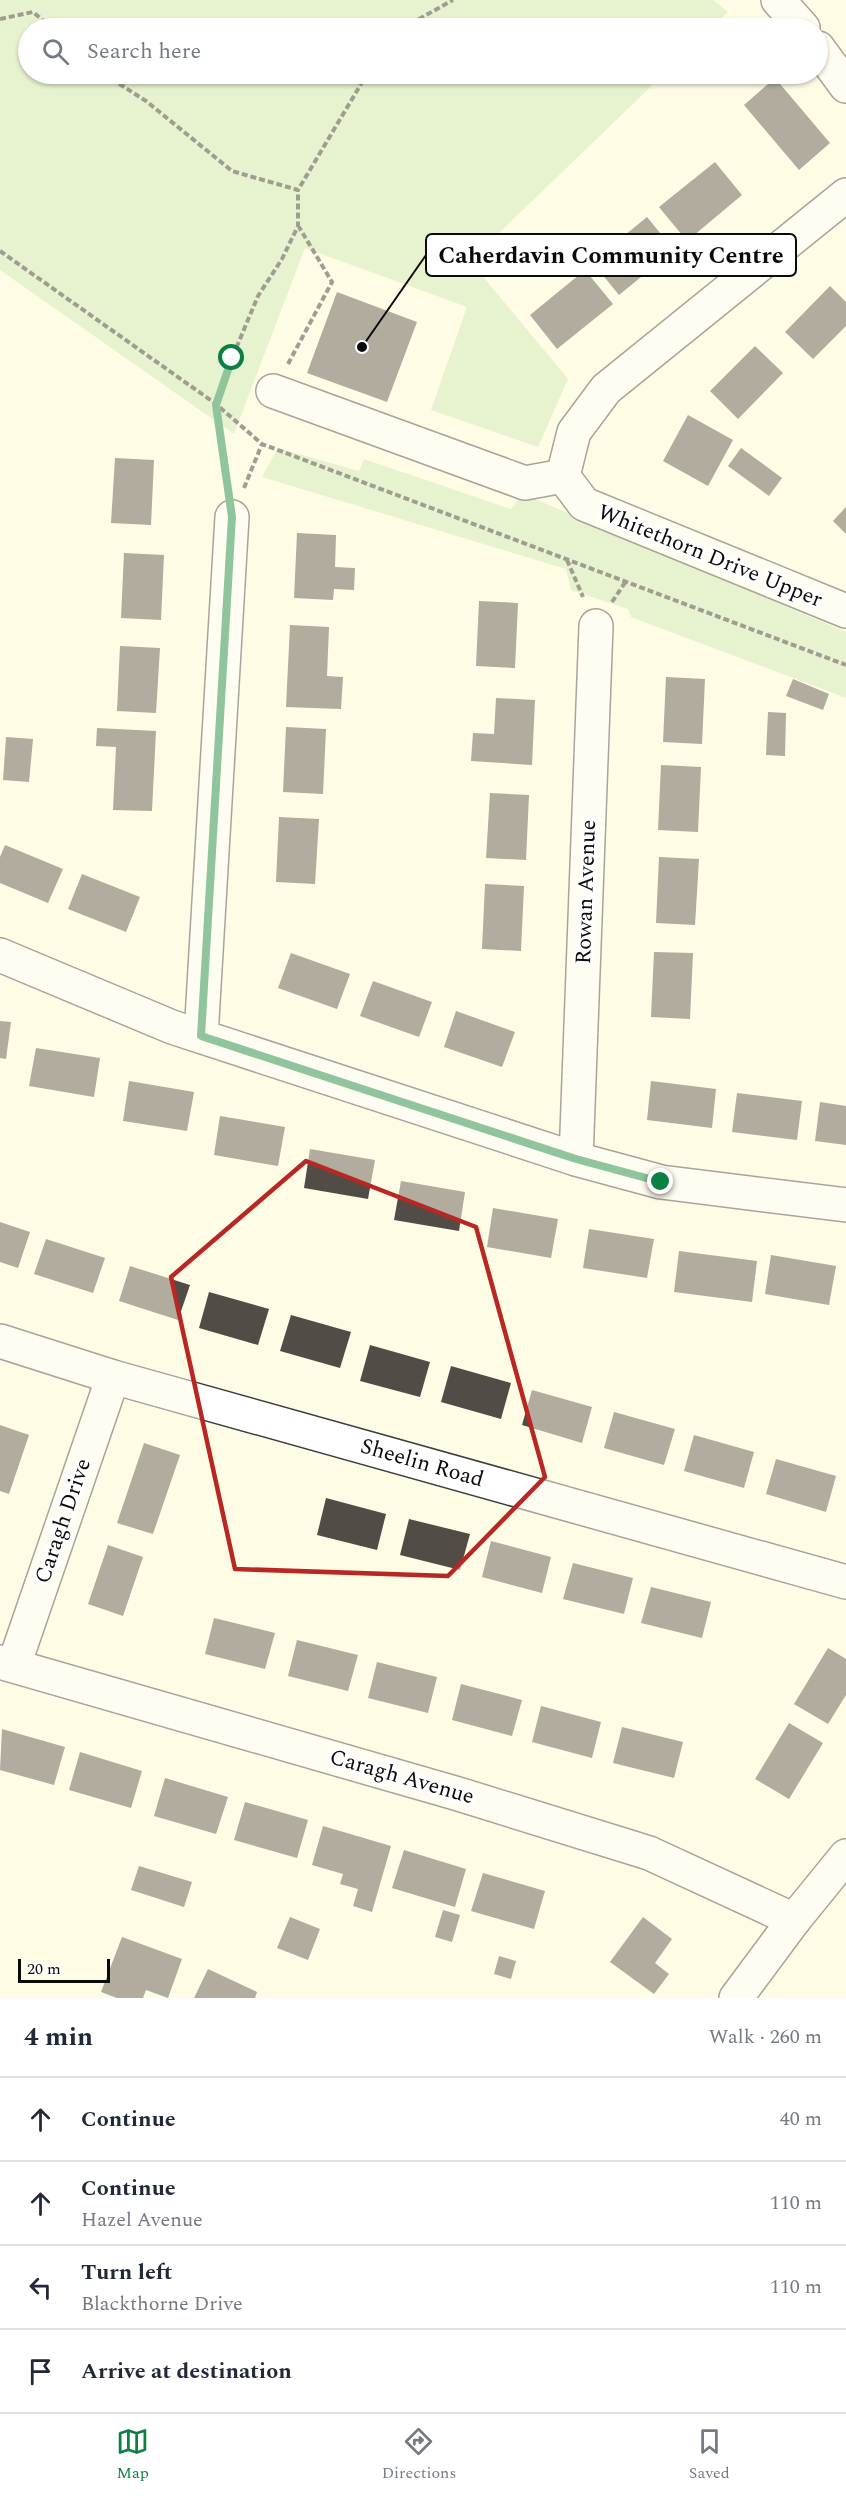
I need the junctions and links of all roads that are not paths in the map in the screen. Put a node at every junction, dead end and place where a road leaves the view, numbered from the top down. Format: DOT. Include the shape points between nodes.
graph roads {
  1 [pos="828,62"];
  2 [pos="846,86"];
  3 [pos="846,195"];
  4 [pos="273,391"];
  5 [pos="563,476"];
  6 [pos="232,517"];
  7 [pos="846,611"];
  8 [pos="596,626"];
  9 [pos="0,956"];
  10 [pos="201,1036"];
  11 [pos="576,1159"];
  12 [pos="846,1205"];
  13 [pos="0,1341"];
  14 [pos="113,1377"];
  15 [pos="846,1582"];
  16 [pos="7,1664"];
  17 [pos="846,1856"];
  18 [pos="794,1920"];
  19 [pos="736,1998"];
  1 -- 2 [label="street"];
  3 -- 5 [label="street" via="606,389 574,432"];
  4 -- 5 [label="street" via="525,483"];
  5 -- 7 [label="street, Whitethorn Drive Upper" via="584,504"];
  6 -- 10 [label="street"];
  8 -- 11 [label="street, Rowan Avenue"];
  9 -- 10 [label="street"];
  10 -- 11 [label="street"];
  11 -- 12 [label="street" via="661,1182"];
  13 -- 14 [label="street, Sheelin Road"];
  14 -- 15 [label="street, Sheelin Road"];
  14 -- 16 [label="street, Caragh Drive"];
  16 -- 18 [label="street, Caragh Avenue" via="455,1792 649,1853"];
  17 -- 18 [label="street"];
  18 -- 19 [label="street"];
}
